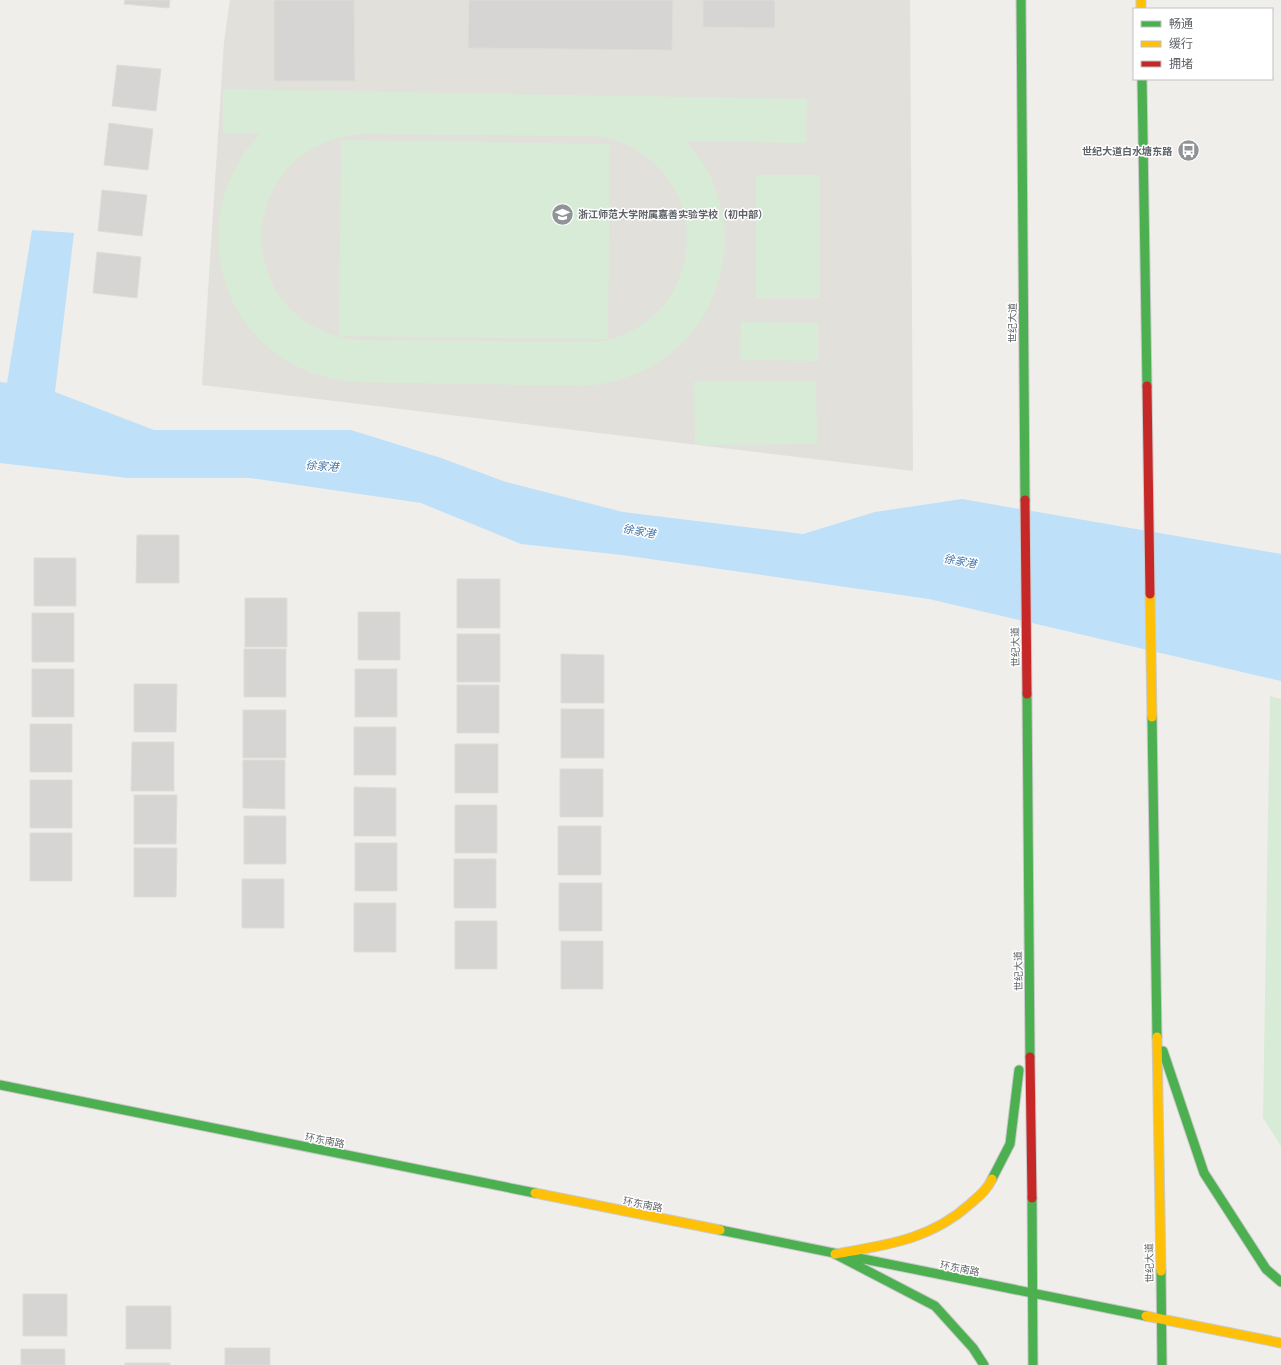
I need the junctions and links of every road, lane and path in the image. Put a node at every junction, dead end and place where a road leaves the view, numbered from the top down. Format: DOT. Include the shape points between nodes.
graph roads {
  1 [pos="1020,0"];
  2 [pos="1142,80"];
  3 [pos="1030,981"];
  4 [pos="1157,1035"];
  5 [pos="0,1085"];
  6 [pos="835,1254"];
  7 [pos="1281,1282"];
  8 [pos="1032,1294"];
  9 [pos="1161,1319"];
  10 [pos="1281,1343"];
  11 [pos="984,1365"];
  12 [pos="1033,1365"];
  13 [pos="1162,1365"];
  1 -- 3 [label="main road, 世纪大道"];
  2 -- 4 [label="main road, 世纪大道"];
  3 -- 6 [label="main road" via="1010,1144 988,1188 960,1213 932,1230 896,1243"];
  3 -- 8 [label="main road, 世纪大道"];
  4 -- 7 [label="main road" via="1204,1174 1266,1269"];
  4 -- 9 [label="main road, 世纪大道"];
  5 -- 6 [label="main road, 环东南路"];
  6 -- 8 [label="main road, 环东南路"];
  6 -- 11 [label="main road" via="935,1306 973,1348"];
  8 -- 9 [label="main road, 环东南路"];
  8 -- 12 [label="main road, 世纪大道"];
  9 -- 10 [label="main road, 环东南路"];
  9 -- 13 [label="main road, 世纪大道"];
}
